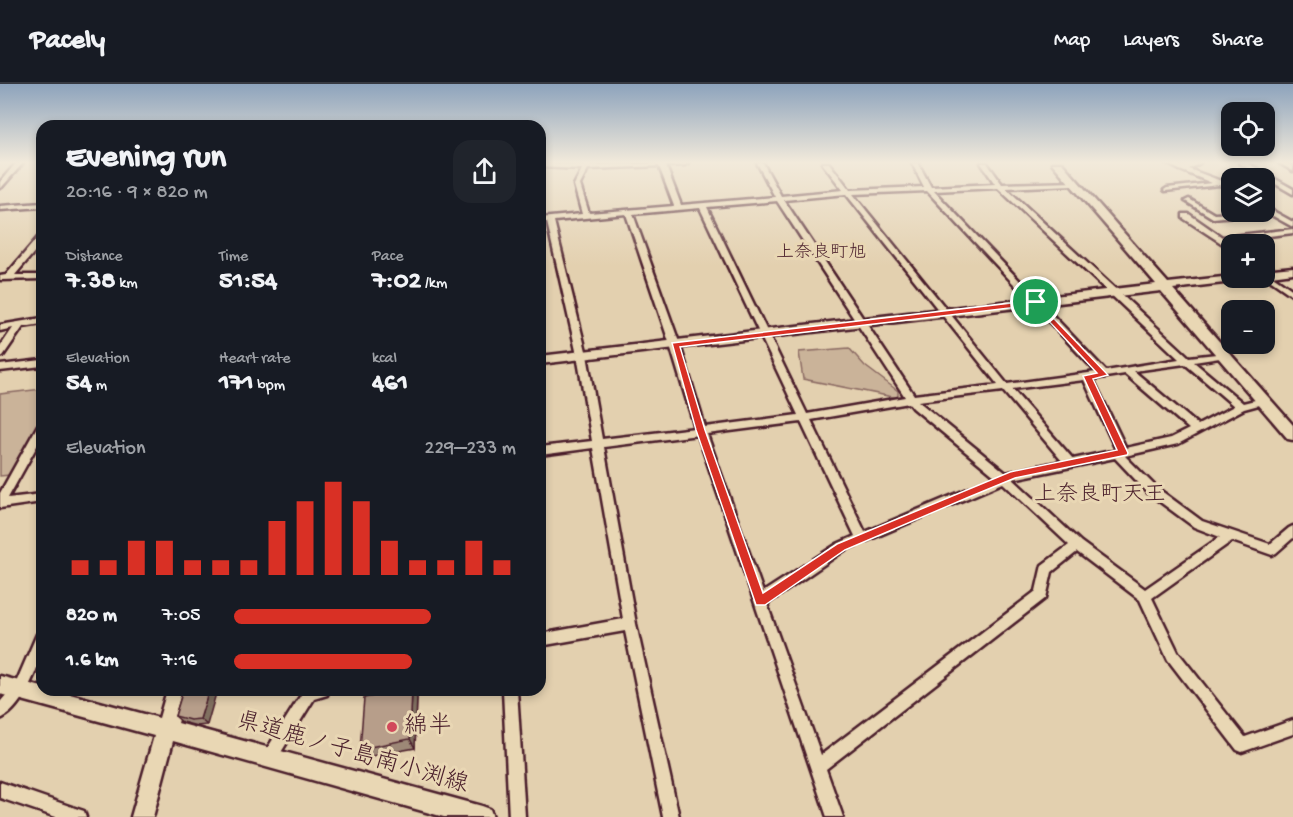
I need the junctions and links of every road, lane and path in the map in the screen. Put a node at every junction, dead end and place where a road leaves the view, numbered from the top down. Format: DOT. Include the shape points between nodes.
graph roads {
  1 [pos="581,197"];
  2 [pos="674,197"];
  3 [pos="777,197"];
  4 [pos="779,197"];
  5 [pos="852,197"];
  6 [pos="937,197"];
  7 [pos="1011,197"];
  8 [pos="1085,197"];
  9 [pos="1189,201"];
  10 [pos="36,205"];
  11 [pos="702,205"];
  12 [pos="678,207"];
  13 [pos="0,208"];
  14 [pos="630,212"];
  15 [pos="1275,214"];
  16 [pos="1221,215"];
  17 [pos="586,216"];
  18 [pos="1186,216"];
  19 [pos="546,219"];
  20 [pos="550,219"];
  21 [pos="1293,225"];
  22 [pos="1293,231"];
  23 [pos="1220,240"];
  24 [pos="36,244"];
  25 [pos="1293,270"];
  26 [pos="1275,272"];
  27 [pos="36,277"];
  28 [pos="4,278"];
  29 [pos="1221,280"];
  30 [pos="1275,280"];
  31 [pos="1164,288"];
  32 [pos="1114,294"];
  33 [pos="1293,294"];
  34 [pos="1036,302"];
  35 [pos="946,313"];
  36 [pos="36,322"];
  37 [pos="862,323"];
  38 [pos="20,325"];
  39 [pos="0,328"];
  40 [pos="764,335"];
  41 [pos="675,345"];
  42 [pos="0,354"];
  43 [pos="582,355"];
  44 [pos="1223,355"];
  45 [pos="546,359"];
  46 [pos="1185,359"];
  47 [pos="36,364"];
  48 [pos="0,368"];
  49 [pos="1127,370"];
  50 [pos="1104,375"];
  51 [pos="1087,376"];
  52 [pos="1004,386"];
  53 [pos="911,399"];
  54 [pos="1263,401"];
  55 [pos="1241,408"];
  56 [pos="804,418"];
  57 [pos="1196,429"];
  58 [pos="701,430"];
  59 [pos="1293,435"];
  60 [pos="36,439"];
  61 [pos="598,442"];
  62 [pos="546,450"];
  63 [pos="1120,453"];
  64 [pos="1070,463"];
  65 [pos="1005,478"];
  66 [pos="36,499"];
  67 [pos="0,503"];
  68 [pos="1293,531"];
  69 [pos="1229,537"];
  70 [pos="862,538"];
  71 [pos="1077,545"];
  72 [pos="1145,596"];
  73 [pos="760,601"];
  74 [pos="630,624"];
  75 [pos="546,639"];
  76 [pos="36,647"];
  77 [pos="10,688"];
  78 [pos="36,695"];
  79 [pos="41,696"];
  80 [pos="175,696"];
  81 [pos="308,696"];
  82 [pos="510,696"];
  83 [pos="0,712"];
  84 [pos="1293,727"];
  85 [pos="167,729"];
  86 [pos="270,757"];
  87 [pos="818,765"];
  88 [pos="0,789"];
  89 [pos="78,817"];
  90 [pos="142,817"];
  91 [pos="482,817"];
  92 [pos="517,817"];
  93 [pos="671,817"];
  94 [pos="836,817"];
  1 -- 17 [label="street"];
  2 -- 12 [label="street"];
  3 -- 11 [label="street"];
  4 -- 37 [label="street"];
  5 -- 35 [label="street"];
  6 -- 34 [label="street"];
  7 -- 32 [label="street"];
  8 -- 31 [label="street"];
  9 -- 16 [label="street" via="1213,216"];
  10 -- 13 [label="street"];
  11 -- 12 [label="street"];
  11 -- 40 [label="street"];
  12 -- 14 [label="street"];
  14 -- 17 [label="street"];
  14 -- 41 [label="street"];
  15 -- 21 [label="street"];
  17 -- 20 [label="street"];
  18 -- 23 [label="street"];
  19 -- 20 [label="street"];
  20 -- 43 [label="street"];
  22 -- 23 [label="street"];
  24 -- 28 [label="street"];
  25 -- 26 [label="street"];
  27 -- 28 [label="street"];
  29 -- 31 [label="street"];
  30 -- 33 [label="street"];
  31 -- 32 [label="street"];
  31 -- 44 [label="street"];
  32 -- 34 [label="street"];
  32 -- 46 [label="street"];
  34 -- 35 [label="street"];
  34 -- 50 [label="street"];
  35 -- 37 [label="street"];
  35 -- 52 [label="street"];
  36 -- 38 [label="street"];
  37 -- 40 [label="street"];
  37 -- 53 [label="street"];
  38 -- 39 [label="street"];
  38 -- 42 [label="street"];
  40 -- 41 [label="street"];
  40 -- 56 [label="street"];
  41 -- 43 [label="street"];
  41 -- 58 [label="street"];
  43 -- 45 [label="street"];
  43 -- 61 [label="street"];
  44 -- 46 [label="street"];
  44 -- 54 [label="street"];
  46 -- 49 [label="street"];
  46 -- 55 [label="street"];
  47 -- 48 [label="street"];
  49 -- 50 [label="street"];
  49 -- 57 [label="street"];
  50 -- 51 [label="street"];
  51 -- 52 [label="street"];
  51 -- 63 [label="street"];
  52 -- 53 [label="street"];
  52 -- 64 [label="street"];
  53 -- 56 [label="street"];
  53 -- 65 [label="street" via="927,417"];
  54 -- 55 [label="street"];
  54 -- 59 [label="street"];
  55 -- 57 [label="street"];
  56 -- 58 [label="street"];
  56 -- 70 [label="street"];
  57 -- 63 [label="street" via="1174,441"];
  58 -- 61 [label="street"];
  58 -- 73 [label="street"];
  60 -- 67 [label="street"];
  61 -- 62 [label="street"];
  61 -- 74 [label="street"];
  63 -- 64 [label="street"];
  63 -- 69 [label="street" via="1152,490 1198,524"];
  64 -- 65 [label="street"];
  65 -- 70 [label="street"];
  65 -- 71 [label="street"];
  66 -- 67 [label="street"];
  68 -- 69 [label="street" via="1272,550"];
  69 -- 72 [label="street"];
  70 -- 73 [label="street" via="841,547"];
  71 -- 72 [label="street"];
  71 -- 87 [label="street" via="1046,569 1042,594"];
  72 -- 84 [label="street" via="1173,656 1242,745"];
  73 -- 87 [label="street"];
  74 -- 75 [label="street"];
  74 -- 93 [label="street"];
  76 -- 77 [label="street"];
  77 -- 78 [label="street, 県道鹿ノ子島南小渕線"];
  77 -- 83 [label="street"];
  79 -- 85 [label="street, 県道鹿ノ子島南小渕線"];
  80 -- 85 [label="street"];
  81 -- 86 [label="street"];
  82 -- 92 [label="street"];
  85 -- 86 [label="street, 県道鹿ノ子島南小渕線"];
  85 -- 90 [label="street"];
  86 -- 91 [label="street, 県道鹿ノ子島南小渕線"];
  87 -- 94 [label="street"];
  88 -- 89 [label="street"];
}
